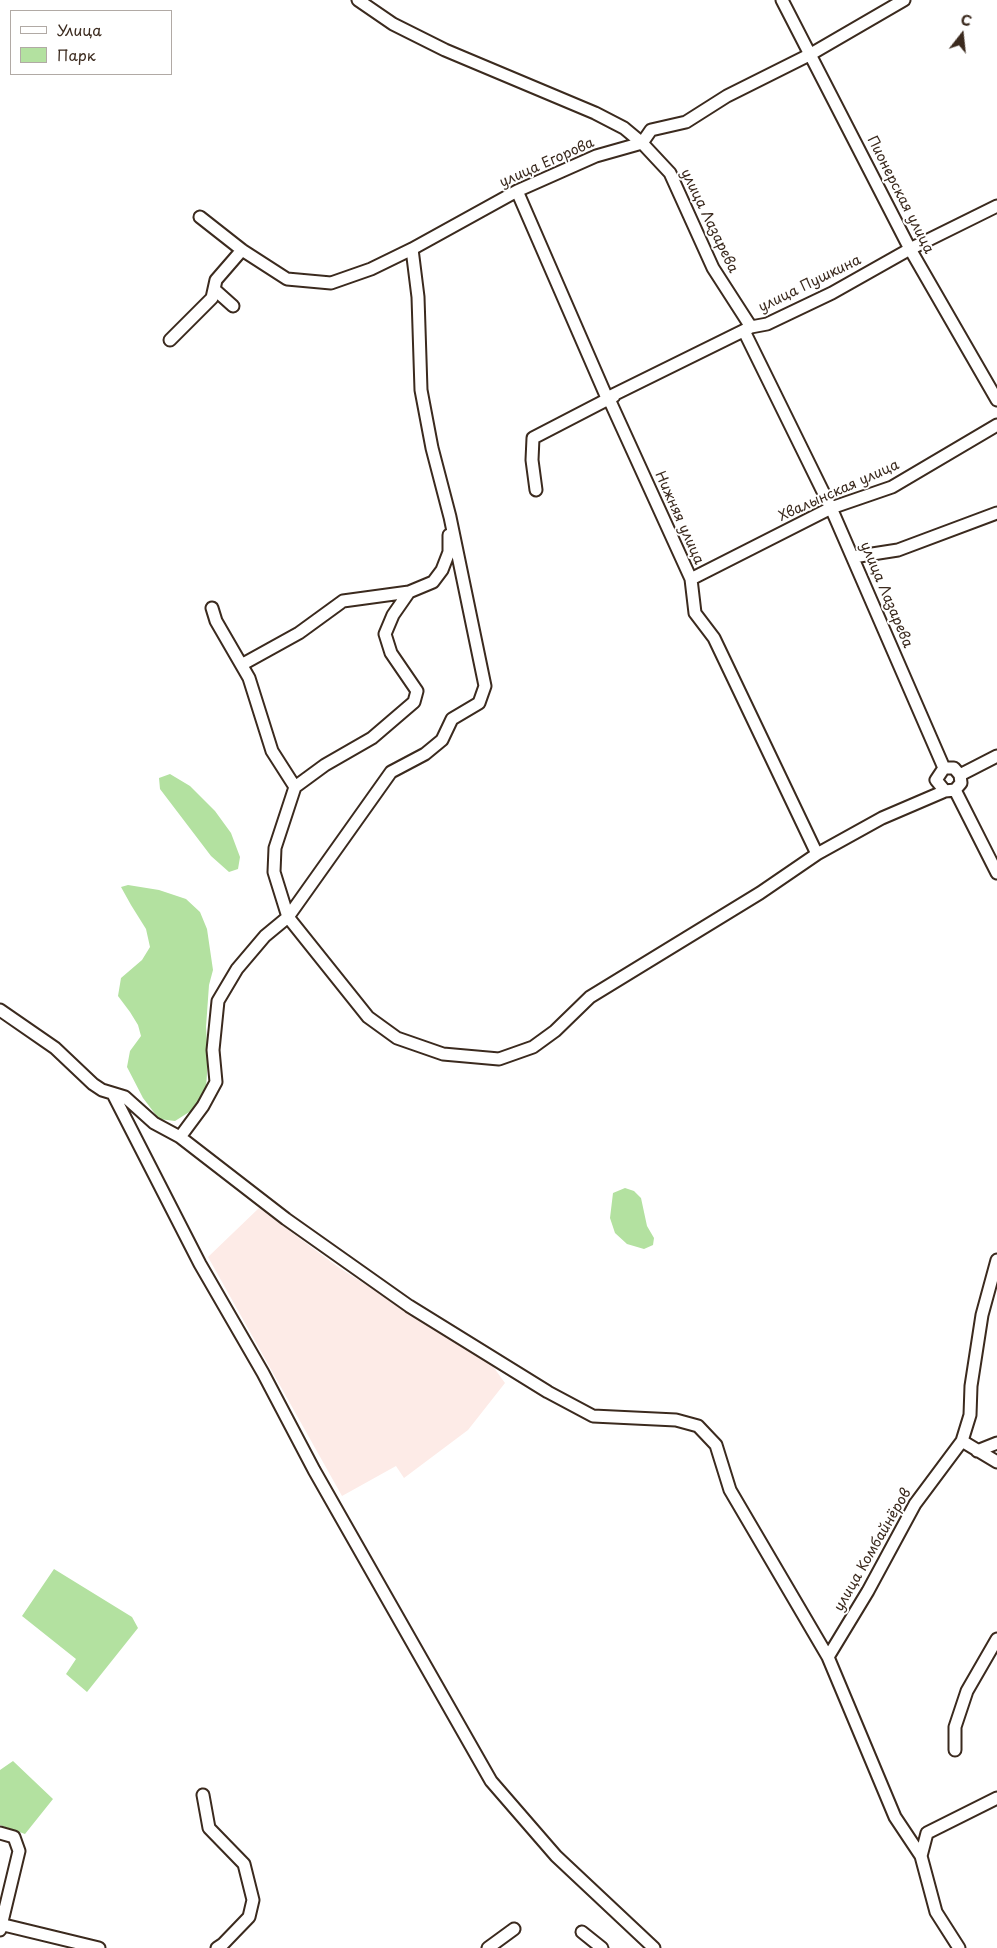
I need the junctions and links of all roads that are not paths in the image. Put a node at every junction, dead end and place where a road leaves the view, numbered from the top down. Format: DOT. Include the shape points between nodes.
graph roads {
  1 [pos="358,0"];
  2 [pos="782,0"];
  3 [pos="904,0"];
  4 [pos="811,54"];
  5 [pos="642,142"];
  6 [pos="517,191"];
  7 [pos="997,206"];
  8 [pos="200,217"];
  9 [pos="412,249"];
  10 [pos="910,249"];
  11 [pos="242,250"];
  12 [pos="214,289"];
  13 [pos="233,306"];
  14 [pos="747,329"];
  15 [pos="170,340"];
  16 [pos="608,398"];
  17 [pos="997,400"];
  18 [pos="997,425"];
  19 [pos="536,490"];
  20 [pos="831,508"];
  21 [pos="997,513"];
  22 [pos="450,517"];
  23 [pos="853,557"];
  24 [pos="691,578"];
  25 [pos="409,592"];
  26 [pos="212,608"];
  27 [pos="243,664"];
  28 [pos="997,756"];
  29 [pos="944,768"];
  30 [pos="960,775"];
  31 [pos="295,787"];
  32 [pos="950,791"];
  33 [pos="817,854"];
  34 [pos="997,873"];
  35 [pos="288,917"];
  36 [pos="0,1010"];
  37 [pos="12,1018"];
  38 [pos="0,1019"];
  39 [pos="113,1094"];
  40 [pos="180,1137"];
  41 [pos="997,1260"];
  42 [pos="962,1441"];
  43 [pos="997,1443"];
  44 [pos="977,1451"];
  45 [pos="997,1462"];
  46 [pos="997,1639"];
  47 [pos="828,1657"];
  48 [pos="955,1750"];
  49 [pos="202,1795"];
  50 [pos="997,1798"];
  51 [pos="0,1833"];
  52 [pos="921,1856"];
  53 [pos="0,1926"];
  54 [pos="514,1929"];
  55 [pos="582,1932"];
  56 [pos="99,1948"];
  57 [pos="217,1948"];
  58 [pos="488,1948"];
  59 [pos="602,1948"];
  60 [pos="654,1948"];
  61 [pos="959,1948"];
  1 -- 5 [label="street, улица Лазарева" via="393,24 445,50 595,113"];
  2 -- 4 [label="street, Пионерская улица"];
  3 -- 4 [label="street, улица Егорова"];
  4 -- 5 [label="street, улица Егорова" via="727,96 686,122 651,130"];
  4 -- 10 [label="street, Пионерская улица"];
  5 -- 6 [label="street, улица Егорова" via="596,156"];
  5 -- 14 [label="street, улица Лазарева" via="670,173 713,268"];
  6 -- 9 [label="street, улица Егорова"];
  6 -- 16 [label="street, Нижняя улица"];
  7 -- 10 [label="street, улица Пушкина"];
  8 -- 11 [label="street, улица Егорова"];
  9 -- 11 [label="street, улица Егорова" via="331,283 287,279"];
  9 -- 22 [label="street" via="418,297 421,390"];
  10 -- 14 [label="street, улица Пушкина" via="832,292 766,324"];
  10 -- 17 [label="street, Пионерская улица"];
  11 -- 12 [label="street" via="216,280"];
  12 -- 13 [label="street"];
  12 -- 15 [label="street" via="212,298"];
  14 -- 16 [label="street, улица Пушкина"];
  14 -- 20 [label="street, улица Лазарева"];
  16 -- 19 [label="street, улица Пушкина" via="533,438"];
  16 -- 24 [label="street, Нижняя улица"];
  18 -- 20 [label="street, Хвалынская улица" via="892,487"];
  20 -- 23 [label="street, улица Лазарева"];
  20 -- 24 [label="street, Хвалынская улица"];
  21 -- 23 [label="street" via="898,550"];
  22 -- 25 [label="street" via="449,552 442,570 433,582"];
  22 -- 35 [label="street" via="484,686 479,703 452,719 442,740 425,754 391,772"];
  23 -- 29 [label="street, улица Лазарева"];
  24 -- 33 [label="street, Нижняя улица" via="695,613 714,638"];
  25 -- 27 [label="street" via="343,601 299,633"];
  25 -- 31 [label="street" via="393,615 386,634 391,653 417,691 414,702 372,738"];
  26 -- 27 [label="street" via="216,621"];
  27 -- 31 [label="street" via="272,751"];
  28 -- 30 [label="street"];
  29 -- 30 [label="street" via="954,768"];
  29 -- 32 [label="street" via="936,780"];
  30 -- 32 [label="street" via="961,783"];
  31 -- 35 [label="street" via="274,848 274,872"];
  32 -- 33 [label="street" via="882,818"];
  32 -- 34 [label="street"];
  33 -- 35 [label="street" via="760,894 590,997 533,1047 499,1059 443,1054 397,1038 368,1017"];
  35 -- 40 [label="street" via="265,936 237,969 218,1001 213,1050 216,1082"];
  36 -- 37 [label="street"];
  37 -- 38 [label="street"];
  37 -- 39 [label="street" via="55,1048 93,1084"];
  39 -- 40 [label="street" via="125,1097 154,1123"];
  39 -- 60 [label="street" via="200,1264 491,1781 556,1856"];
  40 -- 47 [label="street" via="286,1219 409,1306 548,1392 593,1416 676,1420 698,1426 716,1445 730,1490"];
  41 -- 42 [label="street, улица Комбайнёров" via="982,1315 970,1414"];
  42 -- 44 [label="street"];
  42 -- 47 [label="street, улица Комбайнёров" via="915,1504"];
  43 -- 44 [label="street"];
  44 -- 45 [label="street"];
  46 -- 48 [label="street" via="967,1691 955,1727"];
  47 -- 52 [label="street" via="895,1817"];
  49 -- 57 [label="street" via="209,1828 244,1864 254,1900 249,1917"];
  50 -- 52 [label="street" via="927,1833"];
  51 -- 53 [label="street" via="14,1837 19,1851"];
  52 -- 61 [label="street" via="936,1912"];
  53 -- 56 [label="street"];
  54 -- 58 [label="street"];
  55 -- 59 [label="street"];
}
